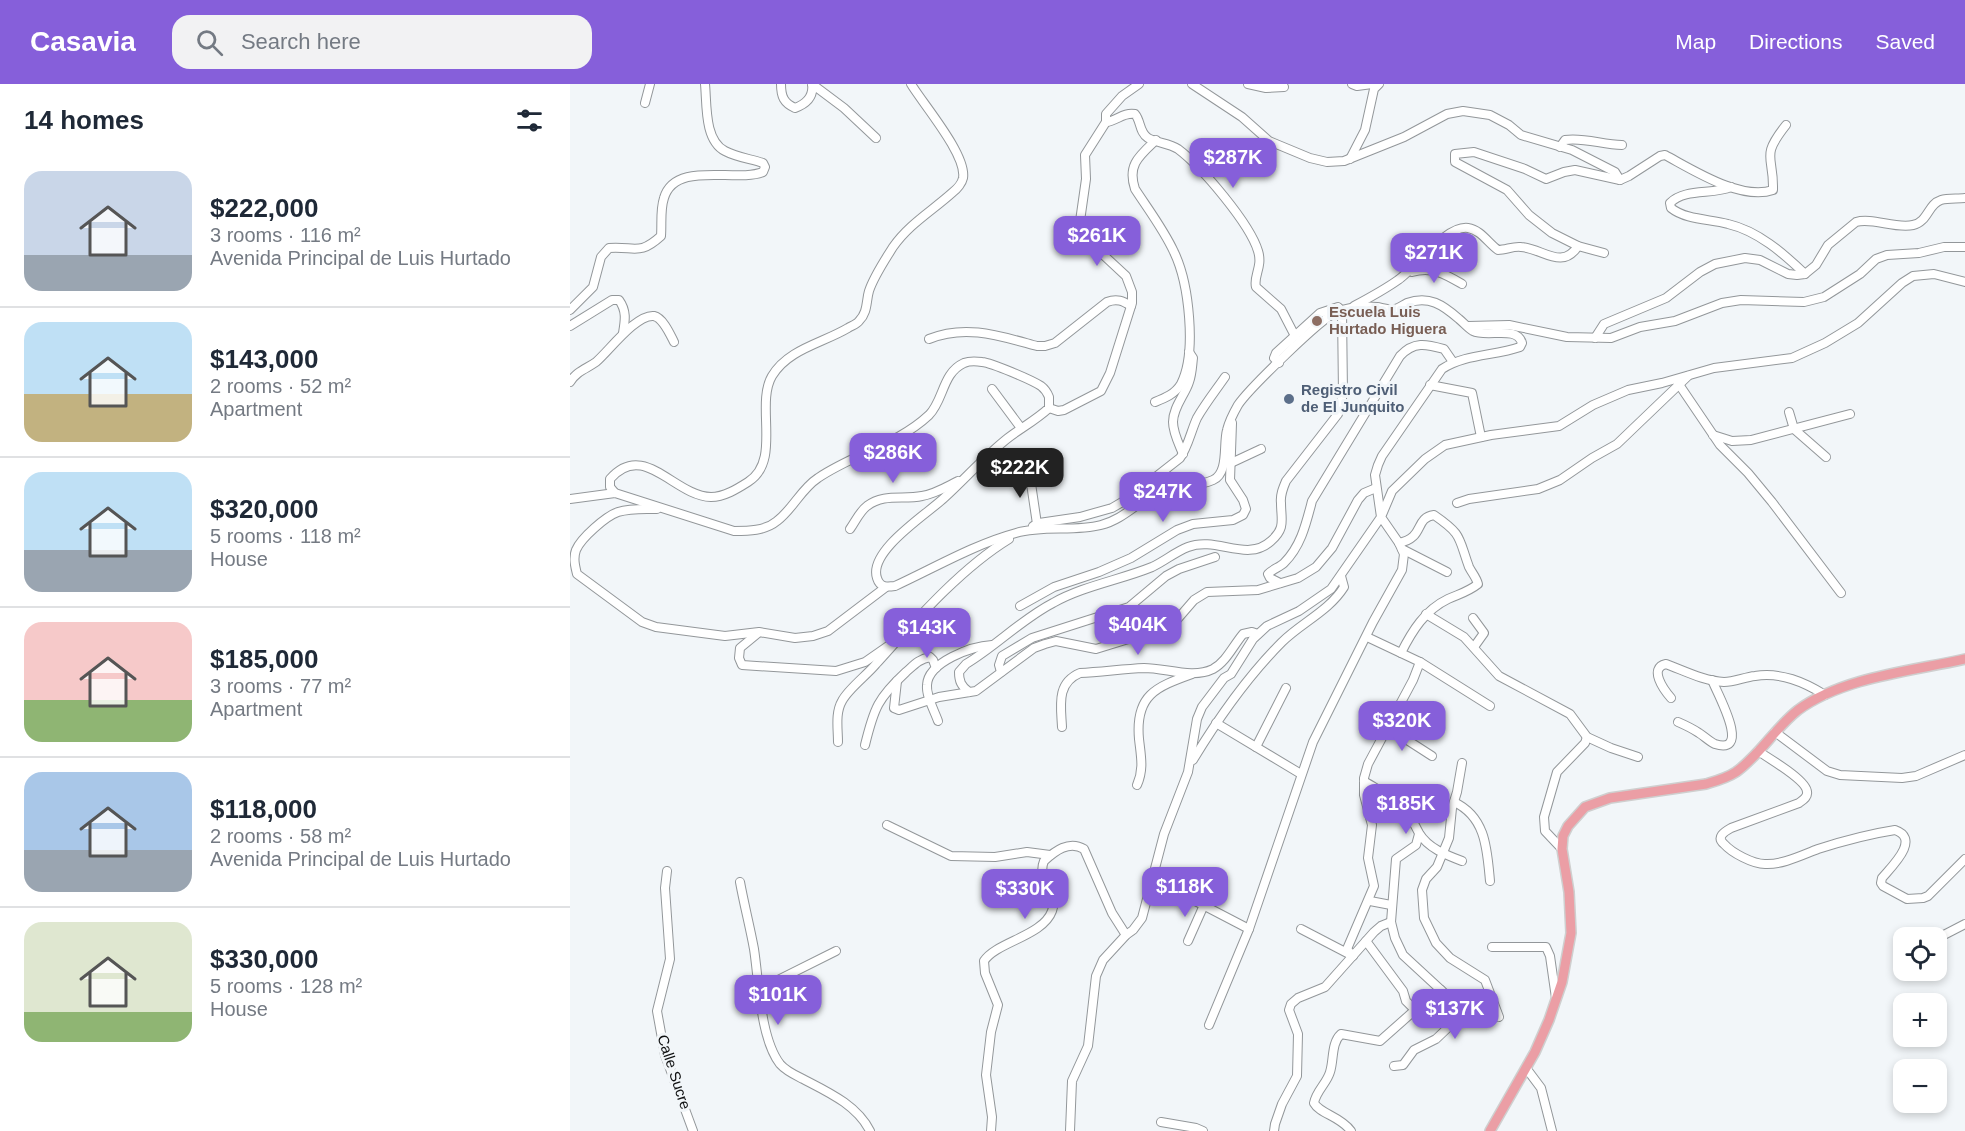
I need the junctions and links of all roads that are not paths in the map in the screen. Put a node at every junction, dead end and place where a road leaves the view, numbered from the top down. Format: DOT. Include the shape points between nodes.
graph roads {
  1 [pos="650,84"];
  2 [pos="705,84"];
  3 [pos="780,84"];
  4 [pos="812,84"];
  5 [pos="911,84"];
  6 [pos="1139,84"];
  7 [pos="1192,84"];
  8 [pos="1248,84"];
  9 [pos="1352,84"];
  10 [pos="1372,84"];
  11 [pos="1379,84"];
  12 [pos="1284,87"];
  13 [pos="645,103"];
  14 [pos="1106,122"];
  15 [pos="1786,125"];
  16 [pos="876,138"];
  17 [pos="1156,141"];
  18 [pos="1622,145"];
  19 [pos="1560,147"];
  20 [pos="1350,159"];
  21 [pos="1620,180"];
  22 [pos="1731,187"];
  23 [pos="1965,198"];
  24 [pos="1578,246"];
  25 [pos="1965,247"];
  26 [pos="1604,253"];
  27 [pos="1407,273"];
  28 [pos="1804,274"];
  29 [pos="1965,282"];
  30 [pos="1462,284"];
  31 [pos="1131,306"];
  32 [pos="1353,307"];
  33 [pos="570,310"];
  34 [pos="1342,310"];
  35 [pos="570,326"];
  36 [pos="1468,326"];
  37 [pos="623,333"];
  38 [pos="1295,336"];
  39 [pos="1595,338"];
  40 [pos="929,339"];
  41 [pos="674,342"];
  42 [pos="1188,352"];
  43 [pos="1453,362"];
  44 [pos="1279,363"];
  45 [pos="1225,377"];
  46 [pos="570,382"];
  47 [pos="1677,383"];
  48 [pos="1430,385"];
  49 [pos="992,389"];
  50 [pos="1155,402"];
  51 [pos="1048,408"];
  52 [pos="1789,412"];
  53 [pos="1850,414"];
  54 [pos="1233,415"];
  55 [pos="1022,428"];
  56 [pos="1794,429"];
  57 [pos="1713,435"];
  58 [pos="1480,437"];
  59 [pos="1261,449"];
  60 [pos="1183,454"];
  61 [pos="1826,457"];
  62 [pos="1231,463"];
  63 [pos="1029,470"];
  64 [pos="964,477"];
  65 [pos="1376,488"];
  66 [pos="615,493"];
  67 [pos="570,500"];
  68 [pos="1457,503"];
  69 [pos="665,509"];
  70 [pos="1381,517"];
  71 [pos="1037,524"];
  72 [pos="850,529"];
  73 [pos="1021,531"];
  74 [pos="1400,546"];
  75 [pos="1215,557"];
  76 [pos="1448,572"];
  77 [pos="1341,576"];
  78 [pos="1280,583"];
  79 [pos="1059,585"];
  80 [pos="886,587"];
  81 [pos="1841,593"];
  82 [pos="1020,606"];
  83 [pos="1044,608"];
  84 [pos="1426,614"];
  85 [pos="1473,618"];
  86 [pos="759,632"];
  87 [pos="1258,634"];
  88 [pos="1367,637"];
  89 [pos="897,641"];
  90 [pos="993,645"];
  91 [pos="1473,647"];
  92 [pos="1401,653"];
  93 [pos="1965,659"];
  94 [pos="1420,662"];
  95 [pos="936,668"];
  96 [pos="1001,672"];
  97 [pos="1194,673"];
  98 [pos="1712,680"];
  99 [pos="897,681"];
  100 [pos="1286,688"];
  101 [pos="969,692"];
  102 [pos="1825,695"];
  103 [pos="1671,698"];
  104 [pos="930,700"];
  105 [pos="1490,706"];
  106 [pos="938,721"];
  107 [pos="1678,722"];
  108 [pos="1216,723"];
  109 [pos="1062,727"];
  110 [pos="1387,727"];
  111 [pos="1775,732"];
  112 [pos="1587,738"];
  113 [pos="838,742"];
  114 [pos="865,745"];
  115 [pos="1256,747"];
  116 [pos="1758,751"];
  117 [pos="1965,755"];
  118 [pos="1432,756"];
  119 [pos="1638,757"];
  120 [pos="1462,763"];
  121 [pos="1189,766"];
  122 [pos="1302,774"];
  123 [pos="1364,781"];
  124 [pos="1137,786"];
  125 [pos="1454,802"];
  126 [pos="887,825"];
  127 [pos="1419,834"];
  128 [pos="1562,849"];
  129 [pos="1442,854"];
  130 [pos="1050,855"];
  131 [pos="1965,859"];
  132 [pos="1462,861"];
  133 [pos="667,871"];
  134 [pos="1154,879"];
  135 [pos="1490,881"];
  136 [pos="740,882"];
  137 [pos="1370,901"];
  138 [pos="1391,904"];
  139 [pos="1204,905"];
  140 [pos="1391,922"];
  141 [pos="1965,924"];
  142 [pos="1249,929"];
  143 [pos="1301,929"];
  144 [pos="1947,933"];
  145 [pos="1126,935"];
  146 [pos="1188,941"];
  147 [pos="1366,941"];
  148 [pos="1492,947"];
  149 [pos="836,951"];
  150 [pos="1353,956"];
  151 [pos="758,990"];
  152 [pos="1441,990"];
  153 [pos="1556,1000"];
  154 [pos="1415,1010"];
  155 [pos="1498,1017"];
  156 [pos="1209,1026"];
  157 [pos="1394,1066"];
  158 [pos="1526,1068"];
  159 [pos="1161,1122"];
  160 [pos="693,1131"];
  161 [pos="870,1131"];
  162 [pos="991,1131"];
  163 [pos="1070,1131"];
  164 [pos="1203,1131"];
  165 [pos="1274,1131"];
  166 [pos="1351,1131"];
  167 [pos="1490,1131"];
  168 [pos="1552,1131"];
  1 -- 13 [label="street"];
  2 -- 33 [label="street" via="713,138 723,151 763,163 763,172 755,176 693,175 671,186 662,204 661,236 638,250 609,248 601,257 593,287"];
  3 -- 4 [label="street" via="781,95 795,108 805,105 811,97"];
  4 -- 16 [label="street"];
  5 -- 66 [label="street" via="963,167 963,178 954,192 916,221 894,245 869,292 860,320 793,354 771,377 766,451 761,469 751,481 725,495 711,497 686,491 642,465 631,465 610,479"];
  6 -- 14 [label="street" via="1111,108"];
  7 -- 20 [label="street" via="1242,117 1269,141 1327,162"];
  8 -- 12 [label="street"];
  9 -- 10 [label="street"];
  11 -- 20 [label="street" via="1374,89 1365,130"];
  14 -- 17 [label="street" via="1128,112 1135,114 1143,133"];
  14 -- 31 [label="street" via="1085,155 1081,231 1126,276 1132,292"];
  15 -- 22 [label="street" via="1773,141 1769,155 1773,190 1766,193"];
  17 -- 38 [label="street" via="1178,149 1211,182 1250,231 1260,263 1254,283 1281,309"];
  17 -- 42 [label="street" via="1142,153 1132,177 1175,253 1188,306"];
  18 -- 19 [label="street" via="1575,139 1565,140"];
  19 -- 20 [label="street" via="1521,135 1491,116 1463,111 1447,114"];
  19 -- 21 [label="street" via="1615,172"];
  21 -- 22 [label="street" via="1665,155"];
  21 -- 24 [label="street" via="1575,170 1546,179 1474,152 1455,154 1455,162 1507,190 1541,225"];
  22 -- 28 [label="street" via="1683,195 1670,203 1671,208 1678,214 1731,224 1765,240"];
  23 -- 28 [label="street" via="1940,200 1916,225 1856,222 1828,245 1816,265"];
  24 -- 26 [label="street"];
  24 -- 27 [label="street" via="1562,258 1522,247 1497,250 1478,232 1463,228 1444,237"];
  25 -- 39 [label="street" via="1887,255 1824,297 1804,302 1722,303 1675,321 1640,327 1611,338"];
  27 -- 30 [label="street" via="1432,269"];
  27 -- 32 [label="street"];
  28 -- 39 [label="street" via="1788,274 1760,260 1745,258 1715,264 1666,298 1604,324"];
  29 -- 47 [label="street" via="1934,274 1913,276 1858,323 1808,352 1792,358 1714,368"];
  31 -- 40 [label="street" via="1122,300 1107,302 1046,346 962,330"];
  31 -- 51 [label="street" via="1101,391 1064,410"];
  32 -- 34 [label="street"];
  32 -- 36 [label="street" via="1394,309 1426,299 1443,306"];
  34 -- 38 [label="street" via="1338,307 1320,313"];
  34 -- 44 [label="street" via="1326,318"];
  34 -- 83 [label="street" via="1343,394 1338,414 1286,481 1281,497 1282,528 1272,540 1259,550 1243,551 1200,543 1153,566"];
  35 -- 37 [label="street" via="612,300 619,300 624,306"];
  36 -- 39 [label="street" via="1509,325 1567,337"];
  36 -- 43 [label="street" via="1484,334 1519,336 1522,343 1510,350"];
  37 -- 41 [label="street" via="653,316 660,319"];
  37 -- 46 [label="street"];
  38 -- 44 [label="street" via="1276,353 1274,358"];
  42 -- 50 [label="street" via="1180,384 1171,395"];
  42 -- 60 [label="street" via="1193,357 1192,372 1173,421"];
  43 -- 48 [label="street"];
  43 -- 78 [label="street" via="1444,349 1425,344 1415,345 1400,356 1312,501 1295,551 1268,574"];
  44 -- 54 [label="street" via="1239,403"];
  45 -- 60 [label="street" via="1199,415"];
  47 -- 57 [label="street"];
  47 -- 58 [label="street" via="1628,390 1559,426"];
  47 -- 68 [label="street" via="1617,444 1560,480 1538,489"];
  48 -- 58 [label="street" via="1472,393"];
  48 -- 65 [label="street" via="1382,456 1375,475"];
  49 -- 55 [label="street"];
  51 -- 55 [label="street"];
  51 -- 69 [label="street" via="1049,397 1038,384 984,362 971,361 953,370 932,412 919,424 818,478 803,489 777,521 756,530 734,531"];
  52 -- 56 [label="street"];
  53 -- 56 [label="street"];
  54 -- 62 [label="street"];
  54 -- 73 [label="street" via="1227,430 1223,466 1213,480 1156,493 1100,526"];
  55 -- 64 [label="street"];
  56 -- 57 [label="street" via="1742,441"];
  56 -- 61 [label="street"];
  57 -- 81 [label="street" via="1772,502"];
  58 -- 70 [label="street" via="1445,445 1425,459 1392,491"];
  59 -- 62 [label="street"];
  60 -- 71 [label="street" via="1112,508"];
  62 -- 79 [label="street" via="1230,480 1243,500 1243,516 1193,524 1131,558"];
  63 -- 71 [label="street"];
  64 -- 72 [label="street" via="922,496 878,500 866,506"];
  64 -- 80 [label="street" via="907,527 882,556 876,566 876,577"];
  65 -- 70 [label="street"];
  65 -- 78 [label="street" via="1358,500 1332,548 1316,567"];
  66 -- 67 [label="street"];
  66 -- 69 [label="street"];
  69 -- 86 [label="street" via="634,508 610,515 576,551 577,574 642,622 656,627 725,636"];
  70 -- 74 [label="street"];
  70 -- 77 [label="street"];
  71 -- 73 [label="street"];
  73 -- 80 [label="street"];
  73 -- 89 [label="street" via="987,552"];
  74 -- 76 [label="street"];
  74 -- 84 [label="street" via="1414,537 1428,516 1434,515 1454,529 1476,577 1478,584 1469,592"];
  74 -- 88 [label="street" via="1404,554 1402,570"];
  75 -- 96 [label="street" via="1166,576 1130,607 1032,639 1002,656"];
  77 -- 87 [label="street" via="1317,600"];
  77 -- 108 [label="street" via="1344,587 1339,595 1283,641"];
  78 -- 96 [label="street" via="1258,590 1207,592 1194,600 1163,633 1096,649 1056,641 1034,648"];
  79 -- 82 [label="street"];
  79 -- 83 [label="street"];
  80 -- 86 [label="street" via="828,631 795,638"];
  83 -- 90 [label="street"];
  84 -- 91 [label="street" via="1464,637"];
  84 -- 92 [label="street"];
  85 -- 91 [label="street" via="1484,633"];
  86 -- 89 [label="street" via="740,648 742,665 836,671 865,662"];
  87 -- 97 [label="street" via="1243,634 1214,669"];
  87 -- 121 [label="street" via="1202,707"];
  88 -- 92 [label="street"];
  88 -- 122 [label="street" via="1313,742"];
  89 -- 113 [label="street" via="842,701 837,717"];
  90 -- 95 [label="street" via="970,648"];
  90 -- 101 [label="street" via="959,672 962,687"];
  91 -- 112 [label="street" via="1499,676 1570,714"];
  92 -- 94 [label="street"];
  93 -- 102 [label="main road" via="1859,682"];
  94 -- 105 [label="street"];
  94 -- 110 [label="street"];
  95 -- 99 [label="street" via="930,657 921,658"];
  95 -- 104 [label="street" via="928,677"];
  96 -- 101 [label="street"];
  97 -- 109 [label="street" via="1162,668 1080,673 1071,677 1060,693"];
  97 -- 124 [label="street" via="1167,683 1142,703 1142,773"];
  98 -- 102 [label="street" via="1790,678"];
  98 -- 103 [label="street" via="1661,665 1658,677"];
  98 -- 107 [label="street" via="1732,725 1731,741 1715,744"];
  99 -- 104 [label="street" via="894,708 899,710"];
  99 -- 114 [label="street" via="874,710"];
  100 -- 115 [label="street"];
  101 -- 104 [label="street"];
  102 -- 111 [label="main road" via="1798,711"];
  104 -- 106 [label="street"];
  108 -- 115 [label="street"];
  108 -- 121 [label="street"];
  110 -- 118 [label="street"];
  110 -- 123 [label="street"];
  111 -- 116 [label="main road"];
  111 -- 117 [label="street" via="1827,771 1840,775 1916,776"];
  112 -- 119 [label="street"];
  112 -- 128 [label="street" via="1557,772 1544,817 1545,831"];
  115 -- 122 [label="street"];
  116 -- 128 [label="main road" via="1736,771 1706,784 1610,798 1586,807 1568,826"];
  116 -- 131 [label="street" via="1797,778 1807,792 1799,803 1722,834 1722,843 1733,851 1765,864 1845,840 1895,831 1905,838 1904,852 1881,883 1907,899 1928,896"];
  120 -- 125 [label="street"];
  121 -- 134 [label="street" via="1164,834"];
  122 -- 142 [label="street"];
  123 -- 127 [label="street" via="1402,807"];
  123 -- 137 [label="street" via="1372,825 1368,858 1374,886"];
  125 -- 129 [label="street" via="1449,838"];
  125 -- 135 [label="street" via="1479,823"];
  126 -- 130 [label="street" via="951,856 995,857 1027,852"];
  127 -- 129 [label="street"];
  127 -- 138 [label="street" via="1416,845 1396,859"];
  128 -- 153 [label="main road" via="1571,933"];
  129 -- 132 [label="street"];
  129 -- 155 [label="street" via="1422,890 1424,918 1436,943 1450,958 1485,980"];
  130 -- 145 [label="street" via="1067,846 1084,849"];
  130 -- 162 [label="street" via="1041,870 1053,898 1050,914 1034,930 984,961 998,1005 986,1075"];
  133 -- 160 [label="street, Calle Sucre" via="664,888 670,959 657,1011 665,1055"];
  134 -- 139 [label="street"];
  134 -- 145 [label="street" via="1142,918"];
  136 -- 151 [label="street"];
  137 -- 138 [label="street"];
  137 -- 150 [label="street" via="1347,948"];
  138 -- 140 [label="street"];
  139 -- 142 [label="street"];
  139 -- 146 [label="street"];
  140 -- 147 [label="street"];
  140 -- 152 [label="street" via="1403,955"];
  141 -- 144 [label="street"];
  142 -- 156 [label="street"];
  143 -- 150 [label="street"];
  145 -- 163 [label="street" via="1103,960 1096,976 1088,1046 1072,1081"];
  147 -- 150 [label="street"];
  147 -- 154 [label="street"];
  148 -- 153 [label="street" via="1546,947"];
  149 -- 151 [label="street"];
  150 -- 165 [label="street" via="1325,987 1291,1004 1289,1010 1298,1034 1297,1076 1282,1104"];
  151 -- 161 [label="street" via="763,1019 779,1063 851,1107"];
  152 -- 154 [label="street"];
  152 -- 157 [label="street" via="1455,1003 1458,1018 1436,1039 1414,1050 1403,1065"];
  153 -- 158 [label="main road"];
  154 -- 166 [label="street" via="1380,1041 1341,1034 1336,1039 1330,1075 1314,1103"];
  158 -- 167 [label="main road"];
  158 -- 168 [label="street" via="1541,1088"];
  159 -- 164 [label="street"];
}
